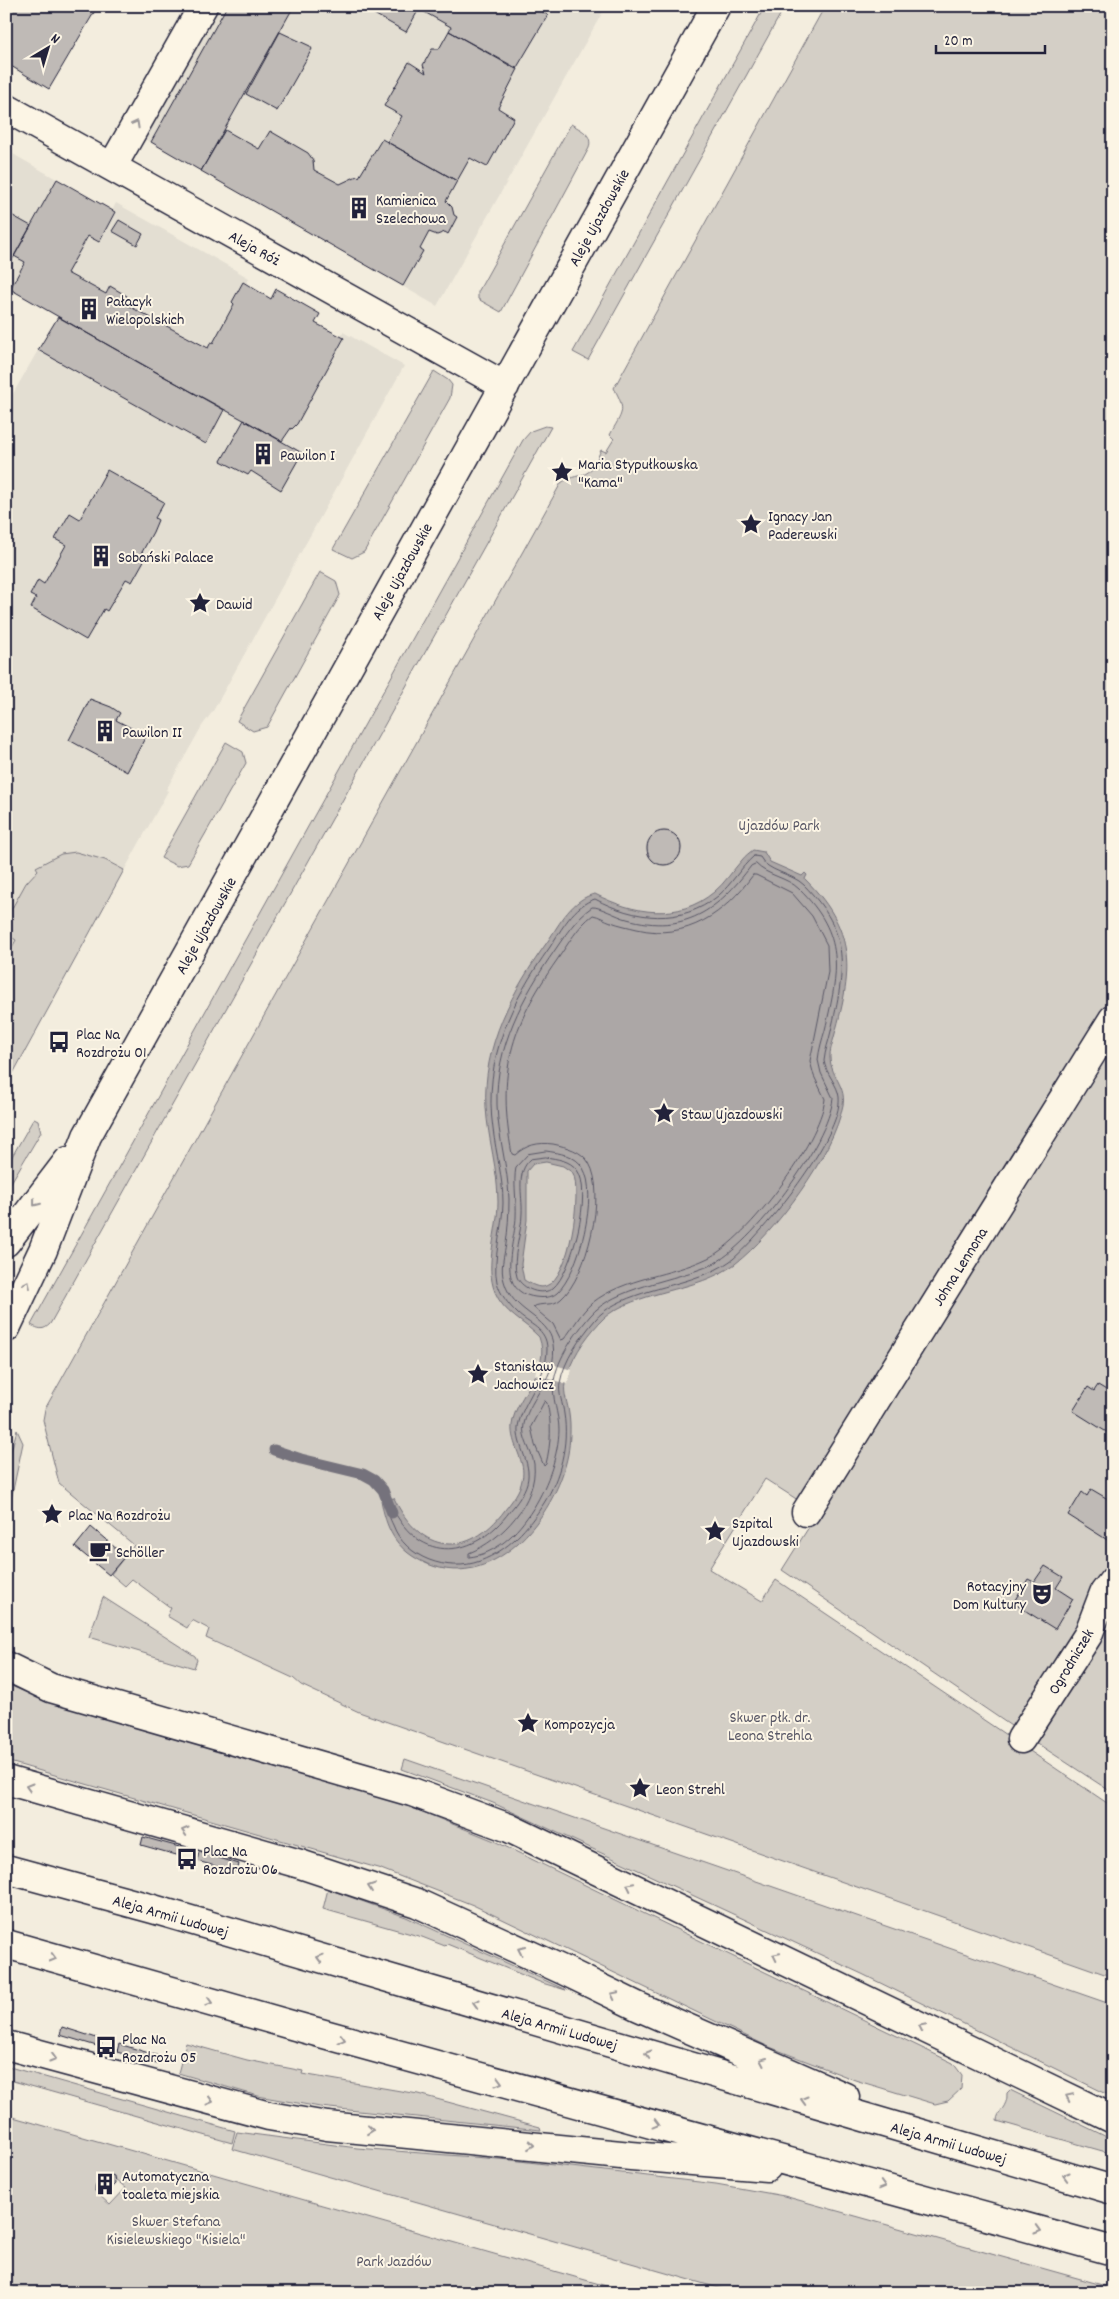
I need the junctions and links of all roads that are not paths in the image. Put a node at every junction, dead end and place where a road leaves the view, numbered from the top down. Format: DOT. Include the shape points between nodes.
graph roads {
  1 [pos="202,6"];
  2 [pos="716,6"];
  3 [pos="6,108"];
  4 [pos="112,167"];
  5 [pos="505,386"];
  6 [pos="1109,1033"];
  7 [pos="87,1136"];
  8 [pos="6,1242"];
  9 [pos="6,1328"];
  10 [pos="806,1512"];
  11 [pos="1113,1581"];
  12 [pos="6,1666"];
  13 [pos="1020,1739"];
  14 [pos="6,1780"];
  15 [pos="6,1869"];
  16 [pos="6,1944"];
  17 [pos="6,2045"];
  18 [pos="1113,2119"];
  19 [pos="952,2143"];
  20 [pos="835,2173"];
  21 [pos="1113,2190"];
  22 [pos="1113,2251"];
  4 -- 1 [label="main road, one-way"];
  2 -- 5 [label="main road, Aleje Ujazdowskie"];
  3 -- 4 [label="main road, Aleja Róż"];
  4 -- 5 [label="main road, Aleja Róż"];
  5 -- 7 [label="main road, Aleje Ujazdowskie"];
  6 -- 10 [label="main road, Johna Lennona"];
  7 -- 8 [label="main road, one-way"];
  9 -- 7 [label="main road, one-way" via="43,1250"];
  11 -- 13 [label="main road, Ogrodniczek" via="1104,1593 1088,1635"];
  18 -- 12 [label="main road, one-way" via="509,1828 412,1792 51,1688"];
  19 -- 14 [label="main road, one-way" via="639,2007 417,1903 300,1864"];
  19 -- 15 [label="main road, Aleja Armii Ludowej, one-way"];
  16 -- 20 [label="main road, one-way"];
  17 -- 20 [label="main road, one-way" via="269,2116 308,2123"];
  21 -- 19 [label="main road, Aleja Armii Ludowej, one-way"];
  20 -- 22 [label="main road, one-way"];
}
